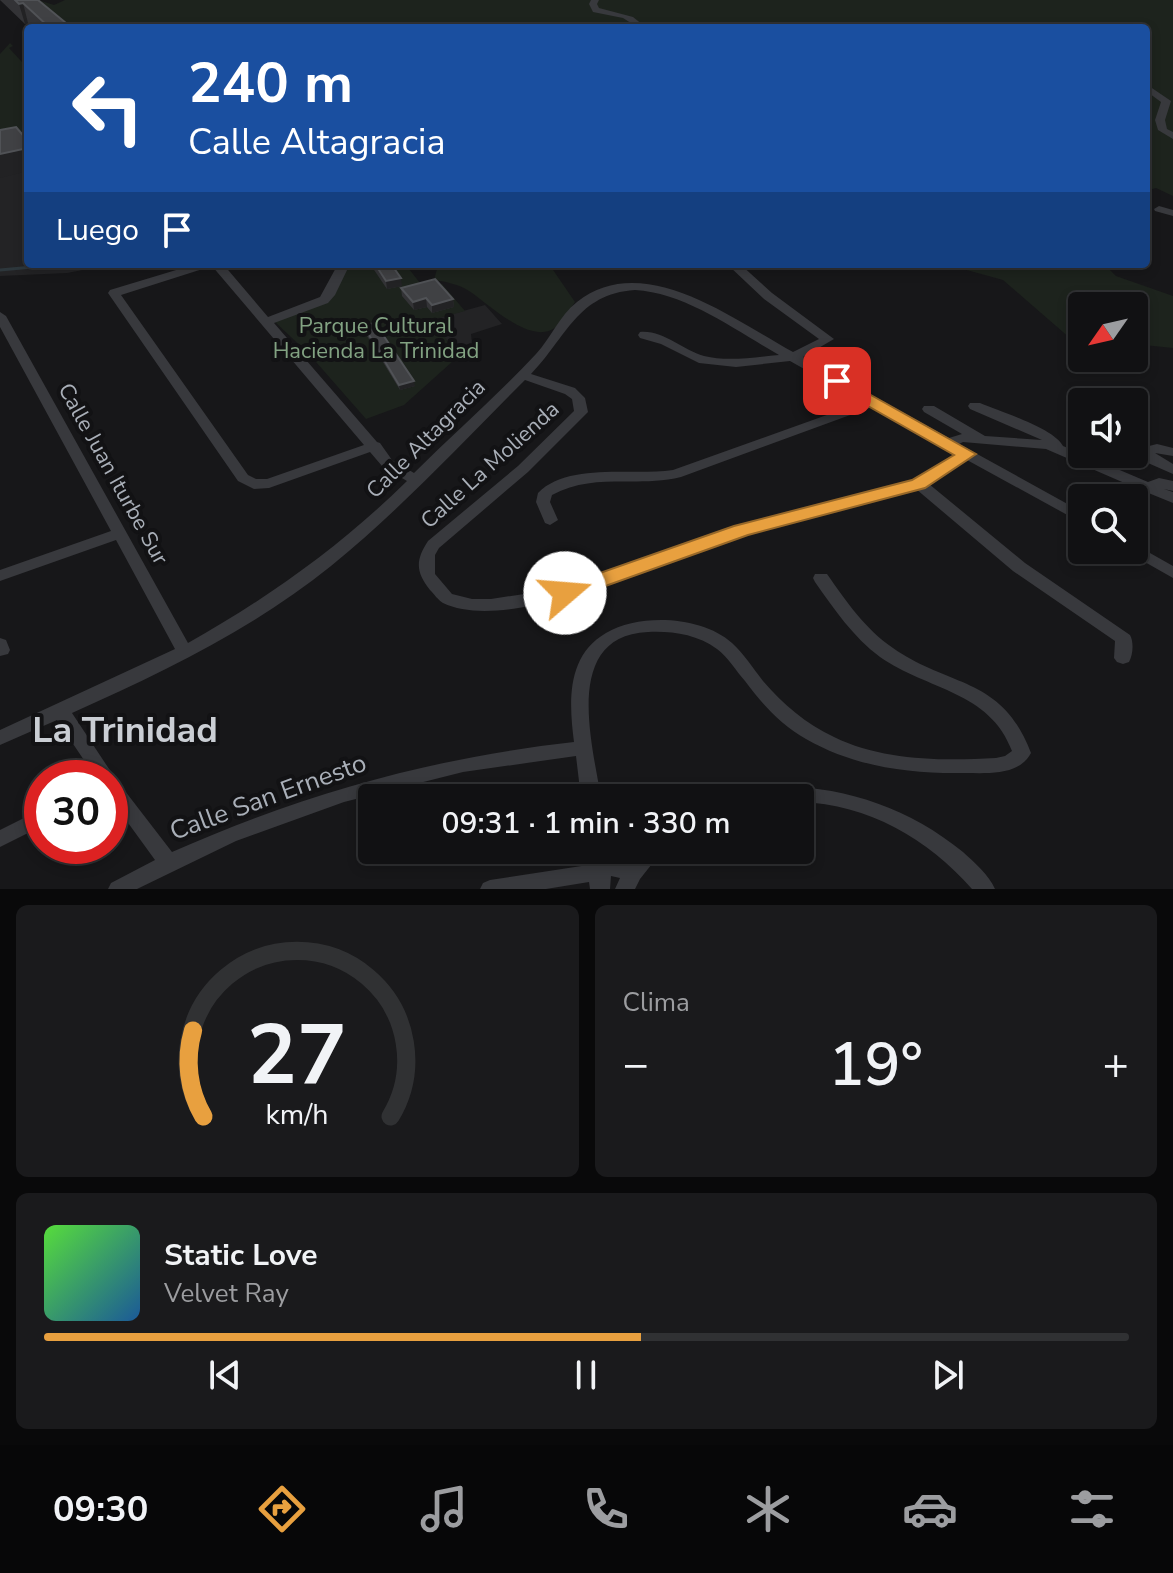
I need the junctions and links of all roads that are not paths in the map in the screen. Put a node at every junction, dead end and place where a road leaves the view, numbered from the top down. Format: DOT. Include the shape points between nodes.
graph roads {
  1 [pos="595,0"];
  2 [pos="638,24"];
  3 [pos="1150,90"];
  4 [pos="1173,136"];
  5 [pos="1159,209"];
  6 [pos="1173,213"];
  7 [pos="195,268"];
  8 [pos="221,268"];
  9 [pos="342,268"];
  10 [pos="737,268"];
  11 [pos="0,316"];
  12 [pos="268,321"];
  13 [pos="644,335"];
  14 [pos="794,357"];
  15 [pos="522,375"];
  16 [pos="874,402"];
  17 [pos="975,406"];
  18 [pos="929,409"];
  19 [pos="981,439"];
  20 [pos="948,444"];
  21 [pos="375,446"];
  22 [pos="1064,451"];
  23 [pos="1173,452"];
  24 [pos="967,454"];
  25 [pos="1173,470"];
  26 [pos="415,480"];
  27 [pos="919,484"];
  28 [pos="1134,484"];
  29 [pos="1148,486"];
  30 [pos="1173,486"];
  31 [pos="1148,490"];
  32 [pos="1173,498"];
  33 [pos="1068,510"];
  34 [pos="550,520"];
  35 [pos="121,533"];
  36 [pos="1148,558"];
  37 [pos="1173,573"];
  38 [pos="0,576"];
  39 [pos="821,578"];
  40 [pos="185,653"];
  41 [pos="1123,658"];
  42 [pos="61,711"];
  43 [pos="0,738"];
  44 [pos="585,748"];
  45 [pos="94,760"];
  46 [pos="589,784"];
  47 [pos="814,796"];
  48 [pos="128,808"];
  49 [pos="24,826"];
  50 [pos="0,839"];
  51 [pos="168,862"];
  52 [pos="642,864"];
  53 [pos="599,880"];
  54 [pos="629,881"];
  55 [pos="118,889"];
  56 [pos="490,889"];
  57 [pos="985,889"];
  1 -- 2 [label="street" via="596,10 631,17"];
  3 -- 4 [label="street" via="1166,101 1160,120"];
  5 -- 6 [label="street"];
  7 -- 21 [label="street" via="114,293 243,478 269,483"];
  8 -- 12 [label="street"];
  9 -- 12 [label="street" via="324,300"];
  10 -- 14 [label="street" via="828,339"];
  11 -- 35 [label="street, Calle Juan Iturbe Sur"];
  12 -- 21 [label="street"];
  13 -- 14 [label="street" via="709,361"];
  14 -- 15 [label="street, Calle Altagracia" via="677,293 632,286 585,302"];
  14 -- 16 [label="street, Calle Altagracia"];
  15 -- 26 [label="street, Calle Altagracia"];
  15 -- 27 [label="street, Calle La Molienda" via="570,391 581,412 433,545 427,575 438,591 458,602 491,605 565,593 741,530"];
  16 -- 20 [label="street, Calle Altagracia"];
  16 -- 34 [label="street" via="676,474 565,481 545,493"];
  17 -- 22 [label="street" via="1045,436"];
  18 -- 19 [label="street"];
  19 -- 20 [label="street"];
  19 -- 22 [label="street"];
  20 -- 24 [label="street, Calle Altagracia"];
  21 -- 26 [label="street" via="387,463"];
  22 -- 28 [label="street"];
  23 -- 25 [label="street" via="1146,451"];
  24 -- 27 [label="street, Calle La Molienda"];
  24 -- 33 [label="street, Calle Altagracia"];
  26 -- 40 [label="street, Calle Altagracia" via="315,572"];
  27 -- 41 [label="street" via="1019,567 1124,639"];
  29 -- 30 [label="street"];
  31 -- 32 [label="street"];
  35 -- 38 [label="street"];
  35 -- 40 [label="street, Calle Juan Iturbe Sur"];
  36 -- 37 [label="street"];
  39 -- 44 [label="street" via="857,626 889,654 997,709 1017,733 1022,753 1017,760 935,766 861,756 790,719 711,636 660,623 613,637 589,660 580,693"];
  40 -- 42 [label="street, Calle Altagracia"];
  42 -- 43 [label="street, Calle Altagracia"];
  42 -- 45 [label="street"];
  44 -- 46 [label="street"];
  44 -- 51 [label="street, Calle San Ernesto" via="461,764 352,790"];
  47 -- 57 [label="street" via="884,813 935,841"];
  48 -- 51 [label="street"];
  49 -- 50 [label="street"];
  51 -- 55 [label="street, Calle San Ernesto"];
  52 -- 54 [label="street"];
  53 -- 54 [label="street"];
  53 -- 56 [label="street"];
}
